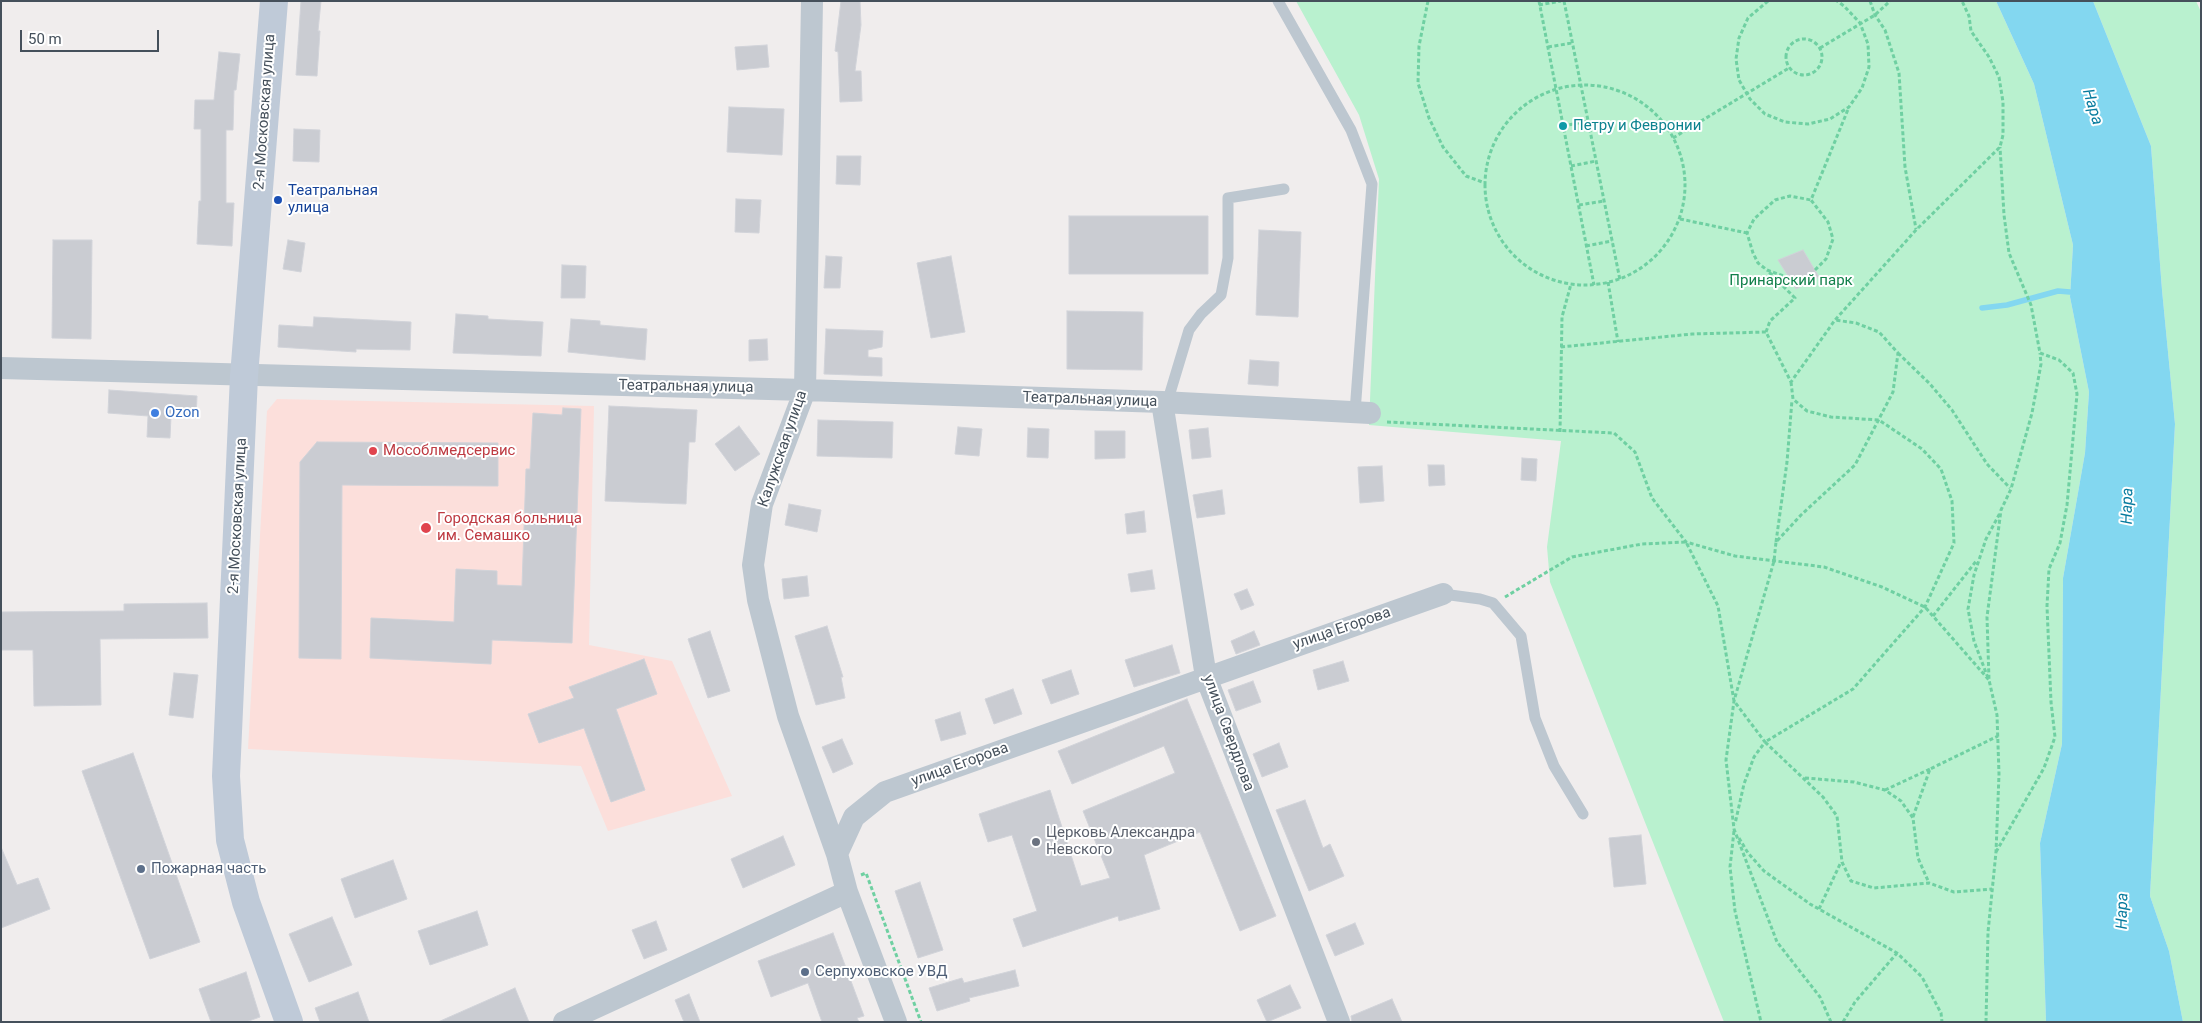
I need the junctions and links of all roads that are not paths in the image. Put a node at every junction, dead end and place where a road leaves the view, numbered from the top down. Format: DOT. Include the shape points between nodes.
graph roads {
  1 [pos="274,1"];
  2 [pos="812,1"];
  3 [pos="1278,1"];
  4 [pos="1284,189"];
  5 [pos="1,368"];
  6 [pos="244,376"];
  7 [pos="805,390"];
  8 [pos="1165,403"];
  9 [pos="1362,412"];
  10 [pos="1443,594"];
  11 [pos="1206,677"];
  12 [pos="1583,814"];
  13 [pos="837,854"];
  14 [pos="846,885"];
  15 [pos="289,1022"];
  16 [pos="564,1022"];
  17 [pos="896,1022"];
  18 [pos="1338,1022"];
  1 -- 6 [label="street, 2-я Московская улица"];
  2 -- 7 [label="street, Калужская улица"];
  3 -- 9 [label="lane" via="1351,130 1372,184"];
  4 -- 8 [label="lane" via="1228,198 1228,258 1221,295 1189,330"];
  5 -- 6 [label="street, Театральная улица"];
  6 -- 7 [label="street, Театральная улица"];
  6 -- 15 [label="street, 2-я Московская улица" via="226,776 230,840 246,902"];
  7 -- 8 [label="street, Театральная улица"];
  7 -- 13 [label="street, Калужская улица" via="762,504 753,565 758,600 788,716"];
  8 -- 9 [label="street, Театральная улица"];
  8 -- 11 [label="street, улица Свердлова"];
  10 -- 11 [label="street, улица Егорова"];
  10 -- 12 [label="lane" via="1493,603 1522,636 1535,718 1554,766"];
  11 -- 13 [label="street, улица Егорова" via="885,792 854,817"];
  11 -- 18 [label="street, улица Свердлова"];
  13 -- 14 [label="street"];
  14 -- 16 [label="street"];
  14 -- 17 [label="street"];
}
